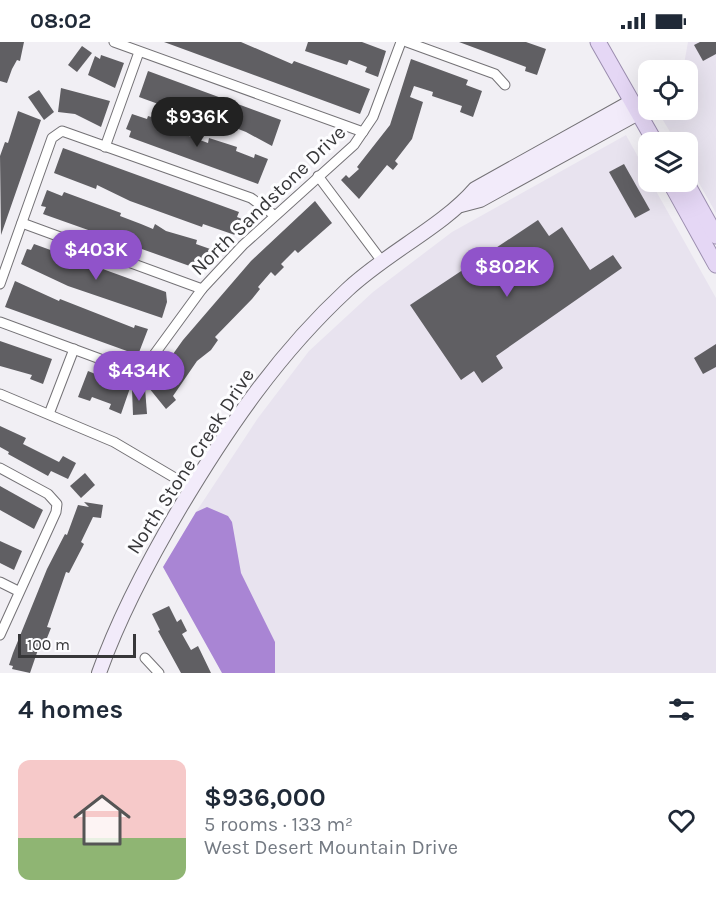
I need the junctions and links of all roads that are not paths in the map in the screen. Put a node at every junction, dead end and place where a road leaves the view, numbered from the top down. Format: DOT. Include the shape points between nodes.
graph roads {
  1 [pos="114,42"];
  2 [pos="401,42"];
  3 [pos="407,42"];
  4 [pos="598,42"];
  5 [pos="140,52"];
  6 [pos="505,85"];
  7 [pos="635,108"];
  8 [pos="363,132"];
  9 [pos="649,132"];
  10 [pos="105,147"];
  11 [pos="318,176"];
  12 [pos="676,192"];
  13 [pos="692,192"];
  14 [pos="274,215"];
  15 [pos="22,223"];
  16 [pos="716,236"];
  17 [pos="381,260"];
  18 [pos="716,265"];
  19 [pos="0,284"];
  20 [pos="202,289"];
  21 [pos="0,321"];
  22 [pos="74,349"];
  23 [pos="0,394"];
  24 [pos="49,414"];
  25 [pos="0,468"];
  26 [pos="192,488"];
  27 [pos="0,582"];
  28 [pos="18,591"];
  29 [pos="0,635"];
  30 [pos="145,658"];
  31 [pos="99,673"];
  32 [pos="159,673"];
  1 -- 5 [label="street"];
  2 -- 8 [label="street, North Sandstone Drive" via="380,102"];
  3 -- 6 [label="street" via="495,74"];
  4 -- 7 [label="main road"];
  5 -- 8 [label="street"];
  5 -- 10 [label="street"];
  7 -- 9 [label="main road"];
  7 -- 17 [label="street, North Stone Creek Drive" via="476,189 461,205"];
  8 -- 11 [label="street, North Sandstone Drive" via="354,145"];
  10 -- 14 [label="street" via="251,198"];
  10 -- 15 [label="street" via="62,131 55,134"];
  11 -- 14 [label="street, North Sandstone Drive"];
  11 -- 17 [label="street"];
  12 -- 18 [label="main road"];
  13 -- 16 [label="main road"];
  14 -- 20 [label="street, North Sandstone Drive"];
  15 -- 19 [label="street"];
  15 -- 20 [label="street"];
  17 -- 26 [label="street, North Stone Creek Drive" via="286,352 251,396"];
  20 -- 22 [label="street, North Sandstone Drive" via="138,371"];
  21 -- 22 [label="street"];
  22 -- 24 [label="street"];
  23 -- 24 [label="street"];
  24 -- 26 [label="street" via="114,442"];
  25 -- 28 [label="street" via="56,500 56,512"];
  26 -- 31 [label="street, North Stone Creek Drive" via="132,593"];
  27 -- 28 [label="street"];
  28 -- 29 [label="street"];
  30 -- 32 [label="street"];
}
